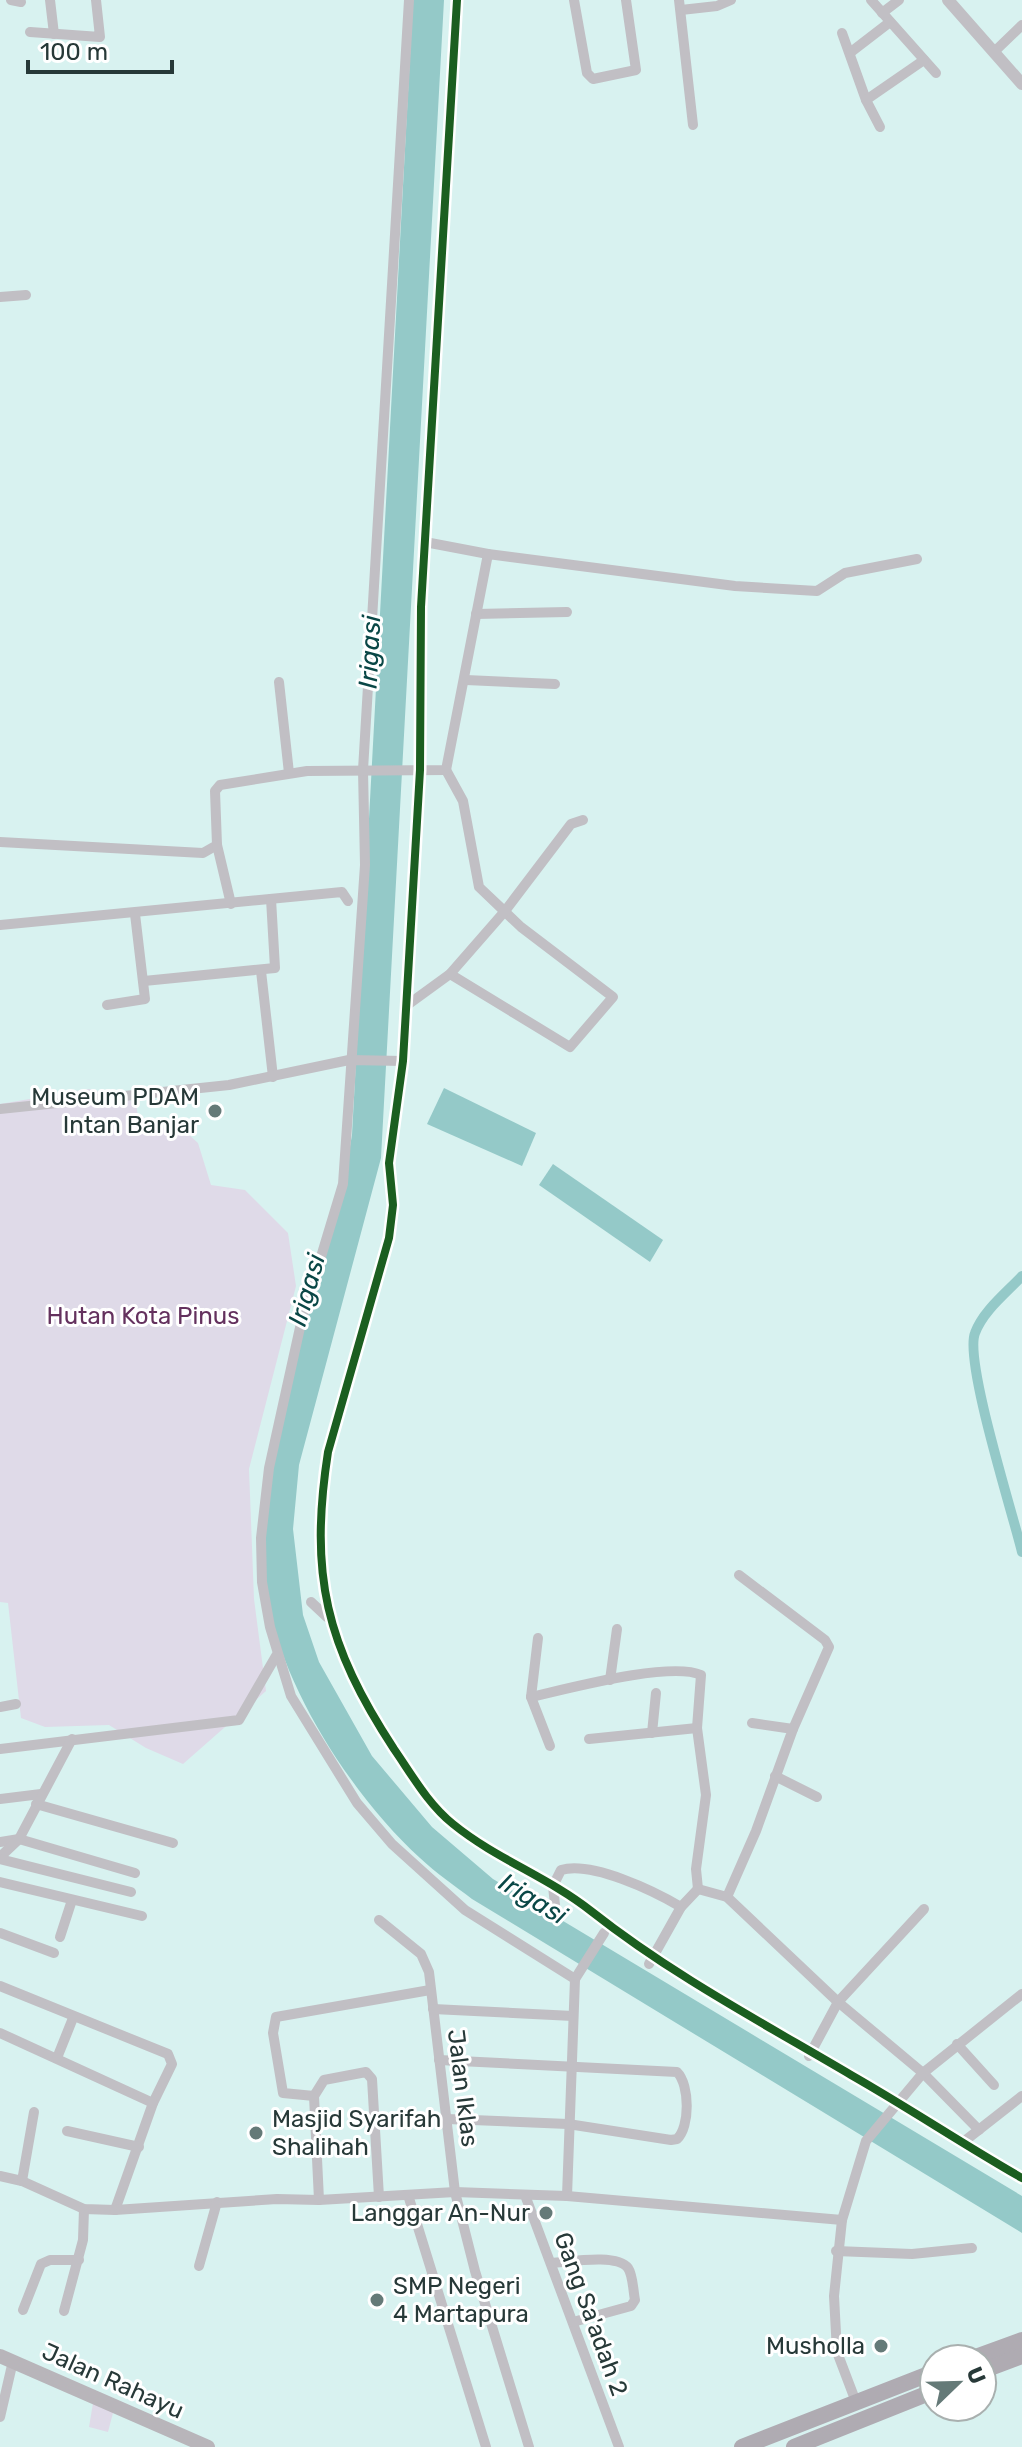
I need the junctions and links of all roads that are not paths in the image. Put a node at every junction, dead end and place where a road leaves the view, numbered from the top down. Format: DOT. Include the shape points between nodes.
graph roads {
  1 [pos="50,0"];
  2 [pos="96,0"];
  3 [pos="409,0"];
  4 [pos="457,0"];
  5 [pos="574,0"];
  6 [pos="626,0"];
  7 [pos="731,0"];
  8 [pos="871,0"];
  9 [pos="899,0"];
  10 [pos="955,2"];
  11 [pos="680,5"];
  12 [pos="882,13"];
  13 [pos="890,22"];
  14 [pos="1022,25"];
  15 [pos="30,32"];
  16 [pos="842,33"];
  17 [pos="54,34"];
  18 [pos="851,52"];
  19 [pos="994,52"];
  20 [pos="924,60"];
  21 [pos="936,73"];
  22 [pos="1022,84"];
  23 [pos="866,100"];
  24 [pos="693,125"];
  25 [pos="880,127"];
  26 [pos="26,295"];
  27 [pos="0,297"];
  28 [pos="425,542"];
  29 [pos="488,554"];
  30 [pos="917,559"];
  31 [pos="567,612"];
  32 [pos="476,614"];
  33 [pos="466,680"];
  34 [pos="279,682"];
  35 [pos="555,684"];
  36 [pos="368,770"];
  37 [pos="416,770"];
  38 [pos="446,770"];
  39 [pos="289,773"];
  40 [pos="583,820"];
  41 [pos="0,842"];
  42 [pos="217,845"];
  43 [pos="271,899"];
  44 [pos="348,901"];
  45 [pos="231,904"];
  46 [pos="505,911"];
  47 [pos="135,914"];
  48 [pos="0,925"];
  49 [pos="261,971"];
  50 [pos="450,974"];
  51 [pos="144,981"];
  52 [pos="107,1005"];
  53 [pos="406,1006"];
  54 [pos="353,1060"];
  55 [pos="403,1061"];
  56 [pos="273,1077"];
  57 [pos="0,1109"];
  58 [pos="739,1575"];
  59 [pos="311,1602"];
  60 [pos="328,1618"];
  61 [pos="617,1629"];
  62 [pos="538,1638"];
  63 [pos="276,1656"];
  64 [pos="610,1680"];
  65 [pos="656,1693"];
  66 [pos="531,1697"];
  67 [pos="16,1704"];
  68 [pos="0,1707"];
  69 [pos="752,1723"];
  70 [pos="697,1728"];
  71 [pos="793,1729"];
  72 [pos="652,1733"];
  73 [pos="72,1739"];
  74 [pos="589,1739"];
  75 [pos="550,1746"];
  76 [pos="0,1749"];
  77 [pos="775,1776"];
  78 [pos="817,1797"];
  79 [pos="0,1799"];
  80 [pos="39,1799"];
  81 [pos="19,1839"];
  82 [pos="0,1842"];
  83 [pos="173,1843"];
  84 [pos="0,1858"];
  85 [pos="135,1873"];
  86 [pos="0,1882"];
  87 [pos="553,1886"];
  88 [pos="698,1889"];
  89 [pos="131,1892"];
  90 [pos="727,1897"];
  91 [pos="72,1900"];
  92 [pos="555,1905"];
  93 [pos="681,1907"];
  94 [pos="924,1909"];
  95 [pos="142,1916"];
  96 [pos="379,1920"];
  97 [pos="0,1933"];
  98 [pos="602,1935"];
  99 [pos="60,1937"];
  100 [pos="54,1953"];
  101 [pos="651,1960"];
  102 [pos="576,1976"];
  103 [pos="0,1986"];
  104 [pos="430,1990"];
  105 [pos="1022,1994"];
  106 [pos="838,2002"];
  107 [pos="433,2009"];
  108 [pos="573,2016"];
  109 [pos="73,2018"];
  110 [pos="0,2033"];
  111 [pos="957,2044"];
  112 [pos="810,2055"];
  113 [pos="57,2058"];
  114 [pos="439,2060"];
  115 [pos="572,2065"];
  116 [pos="923,2073"];
  117 [pos="994,2085"];
  118 [pos="314,2096"];
  119 [pos="1022,2096"];
  120 [pos="153,2103"];
  121 [pos="896,2103"];
  122 [pos="34,2112"];
  123 [pos="447,2119"];
  124 [pos="568,2124"];
  125 [pos="979,2130"];
  126 [pos="67,2131"];
  127 [pos="962,2143"];
  128 [pos="139,2147"];
  129 [pos="0,2176"];
  130 [pos="1022,2178"];
  131 [pos="22,2181"];
  132 [pos="455,2192"];
  133 [pos="408,2195"];
  134 [pos="525,2195"];
  135 [pos="567,2196"];
  136 [pos="379,2197"];
  137 [pos="319,2200"];
  138 [pos="217,2202"];
  139 [pos="84,2209"];
  140 [pos="115,2210"];
  141 [pos="842,2220"];
  142 [pos="972,2248"];
  143 [pos="836,2251"];
  144 [pos="79,2260"];
  145 [pos="552,2263"];
  146 [pos="199,2266"];
  147 [pos="23,2310"];
  148 [pos="64,2311"];
  149 [pos="573,2322"];
  150 [pos="1022,2340"];
  151 [pos="998,2349"];
  152 [pos="1022,2356"];
  153 [pos="7,2358"];
  154 [pos="998,2365"];
  155 [pos="918,2378"];
  156 [pos="918,2397"];
  157 [pos="856,2402"];
  158 [pos="0,2417"];
  159 [pos="797,2446"];
  160 [pos="208,2447"];
  161 [pos="486,2447"];
  162 [pos="529,2447"];
  163 [pos="619,2447"];
  164 [pos="742,2447"];
  1 -- 17 [label="street"];
  2 -- 17 [label="street" via="100,37"];
  3 -- 36 [label="street"];
  4 -- 28 [label="street"];
  5 -- 6 [label="street" via="587,73 593,79 636,70"];
  7 -- 11 [label="street" via="717,6"];
  8 -- 12 [label="street"];
  9 -- 12 [label="street"];
  10 -- 19 [label="street"];
  11 -- 24 [label="street"];
  12 -- 13 [label="street"];
  13 -- 18 [label="street"];
  13 -- 20 [label="street"];
  14 -- 19 [label="street"];
  15 -- 17 [label="street"];
  16 -- 18 [label="street"];
  18 -- 23 [label="street"];
  19 -- 22 [label="street"];
  20 -- 21 [label="street"];
  20 -- 23 [label="street"];
  23 -- 25 [label="street"];
  26 -- 27 [label="street"];
  28 -- 29 [label="street"];
  28 -- 37 [label="street"];
  29 -- 30 [label="street" via="735,586 817,591 845,573"];
  29 -- 32 [label="street"];
  31 -- 32 [label="street"];
  32 -- 33 [label="street"];
  33 -- 35 [label="street"];
  33 -- 38 [label="street"];
  34 -- 39 [label="street"];
  36 -- 37 [label="street"];
  36 -- 39 [label="street"];
  36 -- 54 [label="street"];
  37 -- 38 [label="street"];
  37 -- 53 [label="street"];
  38 -- 46 [label="street" via="463,801 477,883"];
  39 -- 42 [label="street" via="218,787"];
  40 -- 46 [label="street" via="571,824"];
  41 -- 42 [label="street" via="203,853"];
  42 -- 45 [label="street"];
  43 -- 44 [label="street" via="342,892"];
  43 -- 45 [label="street"];
  43 -- 49 [label="street" via="277,965"];
  45 -- 47 [label="street"];
  46 -- 50 [label="street"];
  46 -- 50 [label="street" via="613,996 575,1044 567,1046"];
  47 -- 48 [label="street"];
  47 -- 51 [label="street"];
  49 -- 51 [label="street"];
  49 -- 56 [label="street"];
  50 -- 53 [label="street"];
  51 -- 52 [label="street" via="142,1002"];
  53 -- 55 [label="street"];
  54 -- 55 [label="street"];
  54 -- 56 [label="street"];
  54 -- 63 [label="street" via="343,1184 301,1323 269,1468 262,1582"];
  55 -- 60 [label="street" via="389,1163 389,1238 328,1452 323,1489 319,1546"];
  56 -- 57 [label="street"];
  58 -- 71 [label="street" via="829,1647"];
  59 -- 60 [label="street"];
  60 -- 87 [label="street" via="352,1678 425,1795 450,1822 493,1854"];
  61 -- 64 [label="street"];
  62 -- 66 [label="street"];
  63 -- 73 [label="street" via="239,1720"];
  63 -- 102 [label="street" via="291,1696 328,1762 392,1844 465,1910"];
  64 -- 66 [label="street"];
  64 -- 70 [label="street" via="697,1673 702,1680"];
  65 -- 72 [label="street"];
  66 -- 75 [label="street"];
  67 -- 68 [label="street"];
  69 -- 71 [label="street"];
  70 -- 72 [label="street"];
  70 -- 88 [label="street" via="706,1795"];
  71 -- 77 [label="street"];
  72 -- 74 [label="street"];
  73 -- 76 [label="street"];
  73 -- 80 [label="street"];
  77 -- 78 [label="street"];
  77 -- 90 [label="street"];
  79 -- 80 [label="street"];
  80 -- 81 [label="street"];
  80 -- 83 [label="street"];
  81 -- 82 [label="street"];
  81 -- 84 [label="street"];
  81 -- 85 [label="street"];
  84 -- 89 [label="street"];
  86 -- 91 [label="street"];
  87 -- 92 [label="street"];
  87 -- 93 [label="street" via="561,1870 575,1867 642,1886"];
  87 -- 101 [label="street"];
  88 -- 90 [label="street"];
  88 -- 93 [label="street"];
  90 -- 106 [label="street"];
  91 -- 95 [label="street"];
  91 -- 99 [label="street"];
  93 -- 101 [label="street"];
  94 -- 106 [label="street"];
  96 -- 104 [label="street, Jalan Iklas" via="421,1954"];
  97 -- 100 [label="street"];
  98 -- 102 [label="street"];
  101 -- 112 [label="street"];
  102 -- 108 [label="street"];
  103 -- 109 [label="street"];
  104 -- 107 [label="street, Jalan Iklas"];
  104 -- 118 [label="street" via="276,2017 273,2033 283,2093"];
  105 -- 111 [label="street"];
  106 -- 112 [label="street"];
  106 -- 116 [label="street"];
  107 -- 108 [label="street"];
  107 -- 114 [label="street, Jalan Iklas"];
  108 -- 115 [label="street"];
  109 -- 113 [label="street"];
  109 -- 120 [label="street" via="168,2054 172,2064"];
  110 -- 113 [label="street"];
  111 -- 116 [label="street"];
  111 -- 117 [label="street"];
  112 -- 121 [label="street"];
  113 -- 120 [label="street"];
  114 -- 115 [label="street"];
  114 -- 123 [label="street, Jalan Iklas"];
  115 -- 124 [label="street"];
  115 -- 124 [label="street" via="677,2072 685,2082 685,2129 671,2140"];
  116 -- 121 [label="street"];
  116 -- 125 [label="street"];
  118 -- 136 [label="street" via="318,2085 333,2076 370,2074"];
  118 -- 137 [label="street"];
  119 -- 125 [label="street"];
  120 -- 128 [label="street"];
  121 -- 127 [label="street"];
  121 -- 141 [label="street" via="866,2141"];
  122 -- 131 [label="street"];
  123 -- 124 [label="street"];
  123 -- 132 [label="street, Jalan Iklas"];
  124 -- 135 [label="street"];
  125 -- 127 [label="street"];
  126 -- 128 [label="street"];
  127 -- 130 [label="street"];
  128 -- 140 [label="street"];
  129 -- 131 [label="street"];
  131 -- 139 [label="street"];
  132 -- 133 [label="street"];
  132 -- 134 [label="street"];
  132 -- 162 [label="street, Jalan Iklas"];
  133 -- 136 [label="street"];
  133 -- 161 [label="street"];
  134 -- 135 [label="street"];
  134 -- 145 [label="street, Gang Sa'adah 2"];
  135 -- 141 [label="street"];
  136 -- 137 [label="street"];
  137 -- 138 [label="street"];
  138 -- 140 [label="street"];
  138 -- 146 [label="street"];
  139 -- 140 [label="street"];
  139 -- 144 [label="street"];
  141 -- 143 [label="street"];
  142 -- 143 [label="street" via="912,2254"];
  143 -- 157 [label="street" via="833,2326"];
  144 -- 147 [label="street" via="41,2264"];
  144 -- 148 [label="street"];
  145 -- 149 [label="street, Gang Sa'adah 2"];
  145 -- 149 [label="street" via="601,2259 630,2270 635,2300 631,2306"];
  149 -- 163 [label="street, Gang Sa'adah 2"];
  150 -- 151 [label="highway"];
  152 -- 154 [label="highway"];
  153 -- 158 [label="street"];
  153 -- 160 [label="main road, Jalan Rahayu"];
  155 -- 157 [label="highway"];
  156 -- 159 [label="highway"];
  157 -- 164 [label="highway"];
}
